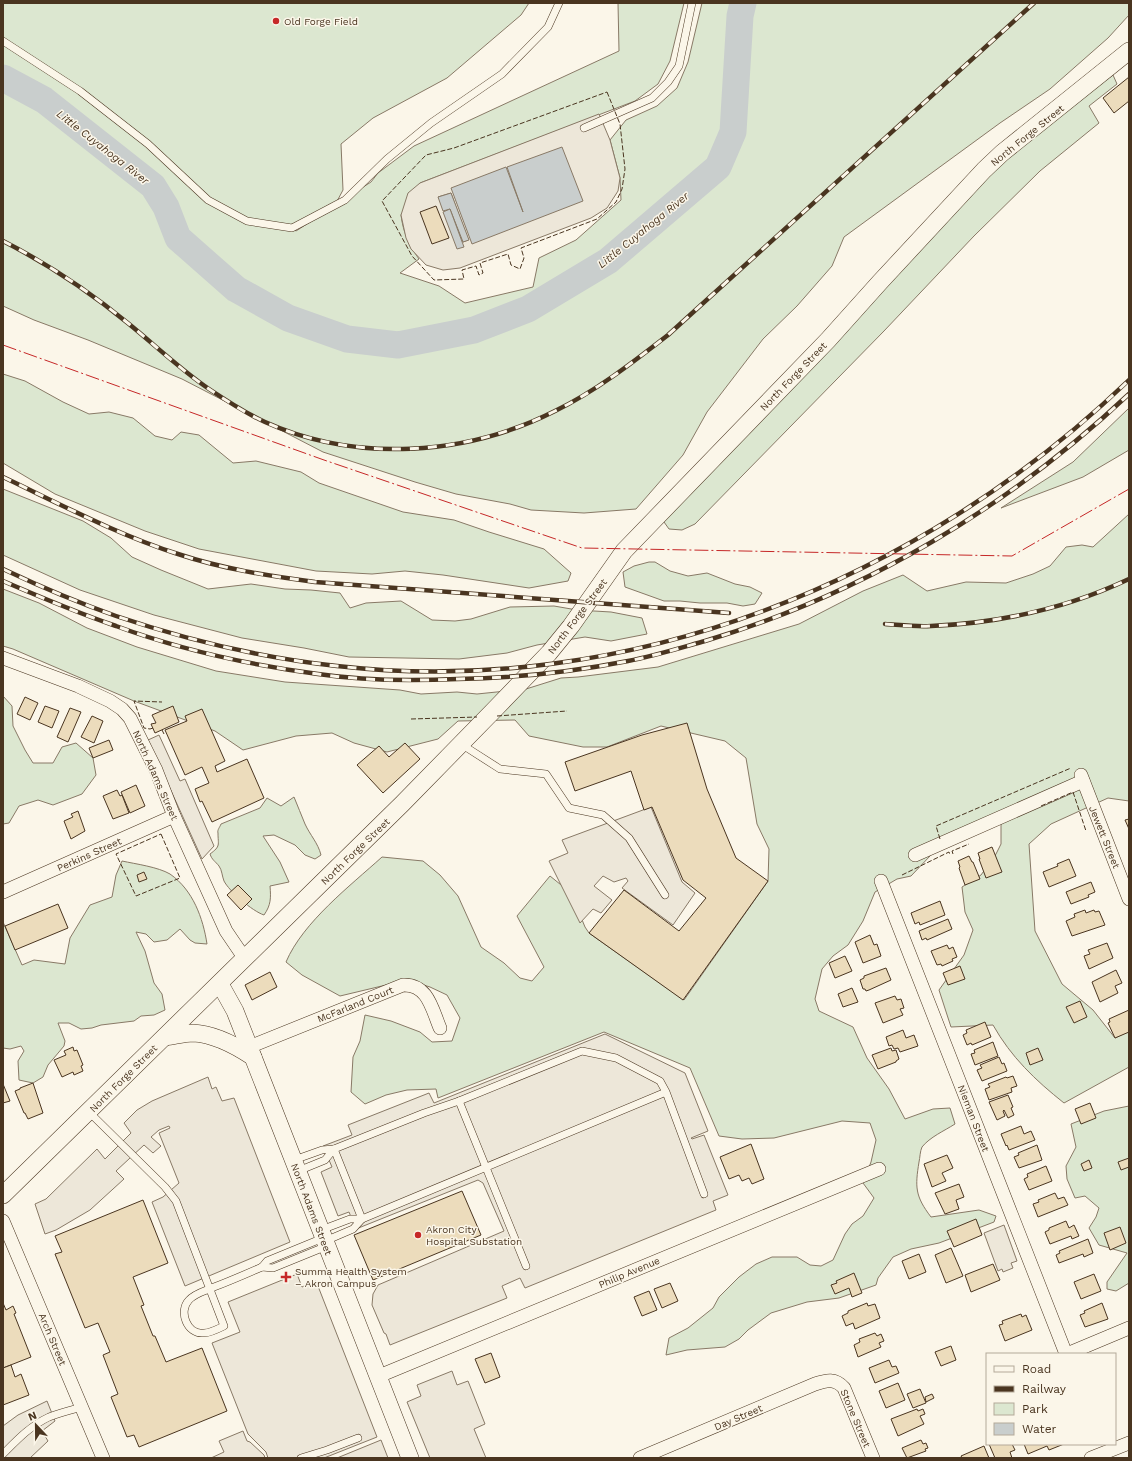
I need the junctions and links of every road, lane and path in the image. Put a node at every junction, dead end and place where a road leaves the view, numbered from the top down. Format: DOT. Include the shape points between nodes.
graph roads {
  1 [pos="559,3"];
  2 [pos="692,3"];
  3 [pos="3,41"];
  4 [pos="1129,51"];
  5 [pos="584,128"];
  6 [pos="3,658"];
  7 [pos="461,744"];
  8 [pos="174,816"];
  9 [pos="915,855"];
  10 [pos="881,881"];
  11 [pos="3,892"];
  12 [pos="665,894"];
  13 [pos="1129,899"];
  14 [pos="245,959"];
  15 [pos="220,984"];
  16 [pos="440,1028"];
  17 [pos="165,1037"];
  18 [pos="251,1052"];
  19 [pos="666,1092"];
  20 [pos="459,1101"];
  21 [pos="88,1112"];
  22 [pos="334,1149"];
  23 [pos="295,1166"];
  24 [pos="485,1167"];
  25 [pos="879,1169"];
  26 [pos="704,1194"];
  27 [pos="3,1195"];
  28 [pos="362,1219"];
  29 [pos="3,1221"];
  30 [pos="324,1239"];
  31 [pos="526,1266"];
  32 [pos="209,1289"];
  33 [pos="1129,1328"];
  34 [pos="1067,1353"];
  35 [pos="1069,1353"];
  36 [pos="379,1376"];
  37 [pos="836,1381"];
  38 [pos="82,1407"];
  39 [pos="358,1438"];
  40 [pos="1129,1443"];
  41 [pos="1102,1448"];
  42 [pos="3,1454"];
  43 [pos="103,1458"];
  44 [pos="301,1458"];
  45 [pos="410,1458"];
  46 [pos="640,1458"];
  47 [pos="873,1458"];
  48 [pos="1091,1458"];
  1 -- 3 [label="lane" via="548,27 502,74 431,123 393,154 345,200 292,228 247,221 208,200 148,144 80,91"];
  2 -- 5 [label="lane" via="679,66 668,82 652,98"];
  4 -- 7 [label="street, North Forge Street" via="1002,152 984,170 828,340 624,551 549,653"];
  6 -- 8 [label="street, North Adams Street" via="78,686 122,709 136,728"];
  7 -- 12 [label="lane" via="500,769 546,774 569,808 603,815 629,838"];
  7 -- 14 [label="street, North Forge Street"];
  8 -- 11 [label="street, Perkins Street"];
  8 -- 14 [label="street, North Adams Street" via="226,931"];
  9 -- 13 [label="street, Jewett Street" via="1082,778"];
  10 -- 34 [label="street, Nieman Street"];
  14 -- 15 [label="street, North Forge Street"];
  15 -- 17 [label="street, North Forge Street"];
  15 -- 18 [label="street, North Adams Street" via="235,1011"];
  16 -- 18 [label="street, McFarland Court" via="422,990 412,985 403,985"];
  17 -- 18 [label="street" via="191,1033 205,1034"];
  17 -- 21 [label="street, North Forge Street"];
  18 -- 23 [label="street, North Adams Street"];
  19 -- 20 [label="lane" via="660,1081 616,1058 582,1051"];
  19 -- 24 [label="lane"];
  19 -- 26 [label="lane"];
  20 -- 22 [label="lane"];
  20 -- 24 [label="lane"];
  21 -- 27 [label="street, North Forge Street"];
  21 -- 32 [label="lane" via="165,1187 176,1201"];
  22 -- 23 [label="lane" via="322,1150"];
  22 -- 23 [label="lane" via="326,1160"];
  22 -- 28 [label="lane"];
  23 -- 30 [label="street, North Adams Street"];
  24 -- 28 [label="lane"];
  24 -- 31 [label="lane"];
  25 -- 36 [label="street, Philip Avenue"];
  28 -- 30 [label="lane" via="353,1228"];
  28 -- 30 [label="lane" via="350,1219"];
  29 -- 38 [label="street, Arch Street"];
  30 -- 32 [label="lane" via="273,1268 262,1267"];
  30 -- 36 [label="street, North Adams Street"];
  32 -- 32 [label="lane" via="224,1326 204,1333 195,1332 189,1326 184,1308 188,1300"];
  33 -- 35 [label="street"];
  36 -- 45 [label="street, North Adams Street"];
  37 -- 46 [label="street, Day Street" via="815,1384"];
  37 -- 47 [label="street, Stone Street" via="844,1388"];
  38 -- 42 [label="lane" via="37,1424"];
  38 -- 43 [label="street, Arch Street"];
  39 -- 44 [label="lane"];
  40 -- 41 [label="street"];
  41 -- 48 [label="street"];
}
